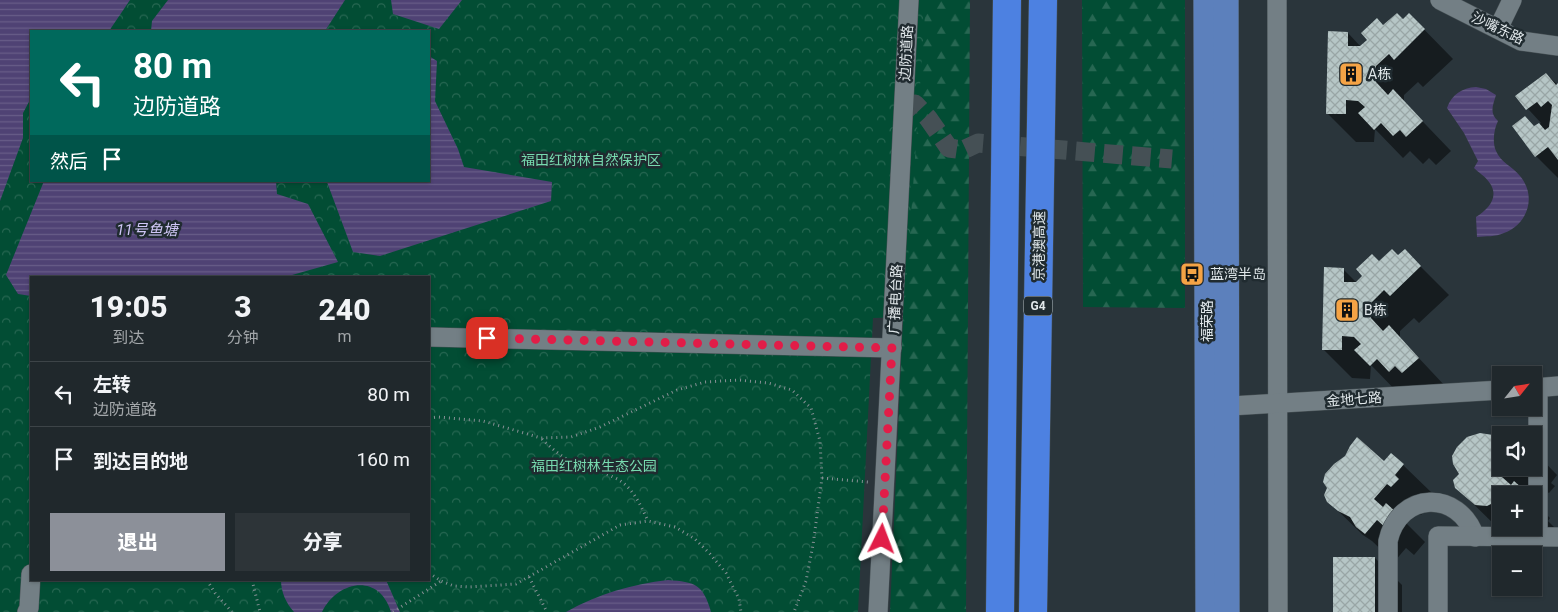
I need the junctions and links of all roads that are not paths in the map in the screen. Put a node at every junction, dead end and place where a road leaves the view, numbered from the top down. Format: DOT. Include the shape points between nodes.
graph roads {
  1 [pos="909,0"];
  2 [pos="1008,0"];
  3 [pos="1043,0"];
  4 [pos="1206,0"];
  5 [pos="1226,0"];
  6 [pos="1277,0"];
  7 [pos="1440,0"];
  8 [pos="1512,0"];
  9 [pos="1498,30"];
  10 [pos="1558,46"];
  11 [pos="904,107"];
  12 [pos="430,337"];
  13 [pos="892,348"];
  14 [pos="1558,386"];
  15 [pos="1542,387"];
  16 [pos="1492,391"];
  17 [pos="1278,404"];
  18 [pos="1217,407"];
  19 [pos="1536,416"];
  20 [pos="1475,536"];
  21 [pos="1538,537"];
  22 [pos="1558,537"];
  23 [pos="31,581"];
  24 [pos="26,612"];
  25 [pos="878,612"];
  26 [pos="1000,612"];
  27 [pos="1033,612"];
  28 [pos="1208,612"];
  29 [pos="1228,612"];
  30 [pos="1278,612"];
  31 [pos="1388,612"];
  32 [pos="1438,612"];
  1 -- 11 [label="street, 边防道路"];
  2 -- 26 [label="highway, G4"];
  3 -- 27 [label="highway, 京港澳高速 / G4"];
  4 -- 18 [label="main road, 福荣路"];
  5 -- 18 [label="main road, 福荣路"];
  6 -- 17 [label="street"];
  7 -- 9 [label="street, 沙嘴东路"];
  8 -- 9 [label="street"];
  9 -- 10 [label="street, 沙嘴东路" via="1521,41"];
  11 -- 13 [label="street, 广播电台路"];
  12 -- 13 [label="street"];
  13 -- 25 [label="street, 广播电台路"];
  14 -- 15 [label="street"];
  16 -- 17 [label="street, 金地七路"];
  17 -- 18 [label="street, 金地七路"];
  17 -- 30 [label="street"];
  18 -- 28 [label="main road, 福荣路"];
  18 -- 29 [label="main road, 福荣路"];
  19 -- 21 [label="street"];
  20 -- 21 [label="street"];
  20 -- 31 [label="street" via="1467,519 1443,503 1424,502 1400,516 1388,541"];
  20 -- 32 [label="street" via="1438,536"];
  21 -- 22 [label="street"];
  23 -- 24 [label="street"];
}
